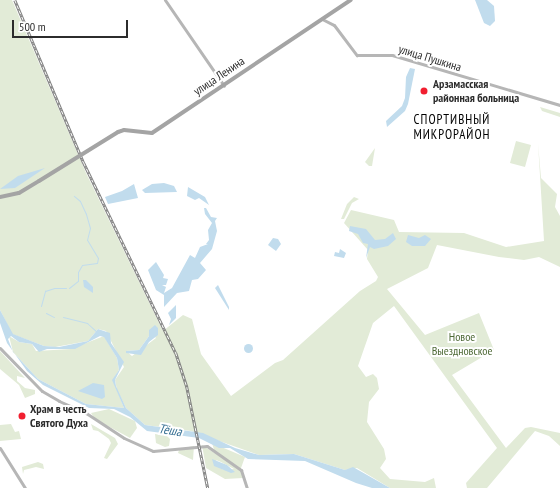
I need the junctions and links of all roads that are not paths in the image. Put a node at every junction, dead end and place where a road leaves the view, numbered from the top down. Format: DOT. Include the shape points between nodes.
graph roads {
  1 [pos="165,0"];
  2 [pos="351,0"];
  3 [pos="323,18"];
  4 [pos="224,86"];
  5 [pos="560,105"];
  6 [pos="0,197"];
  7 [pos="0,348"];
  8 [pos="0,448"];
  9 [pos="25,488"];
  10 [pos="247,488"];
  1 -- 4 [label="street"];
  2 -- 3 [label="main road, улица Ленина"];
  3 -- 4 [label="main road, улица Ленина"];
  3 -- 5 [label="street, улица Пушкина" via="334,25 357,55 392,55"];
  4 -- 6 [label="main road, улица Ленина, bridge" via="148,134 124,130 118,132 19,193"];
  7 -- 10 [label="street" via="42,391 86,413 109,430 140,446 158,451 207,446 241,470"];
  8 -- 9 [label="street"];
}
